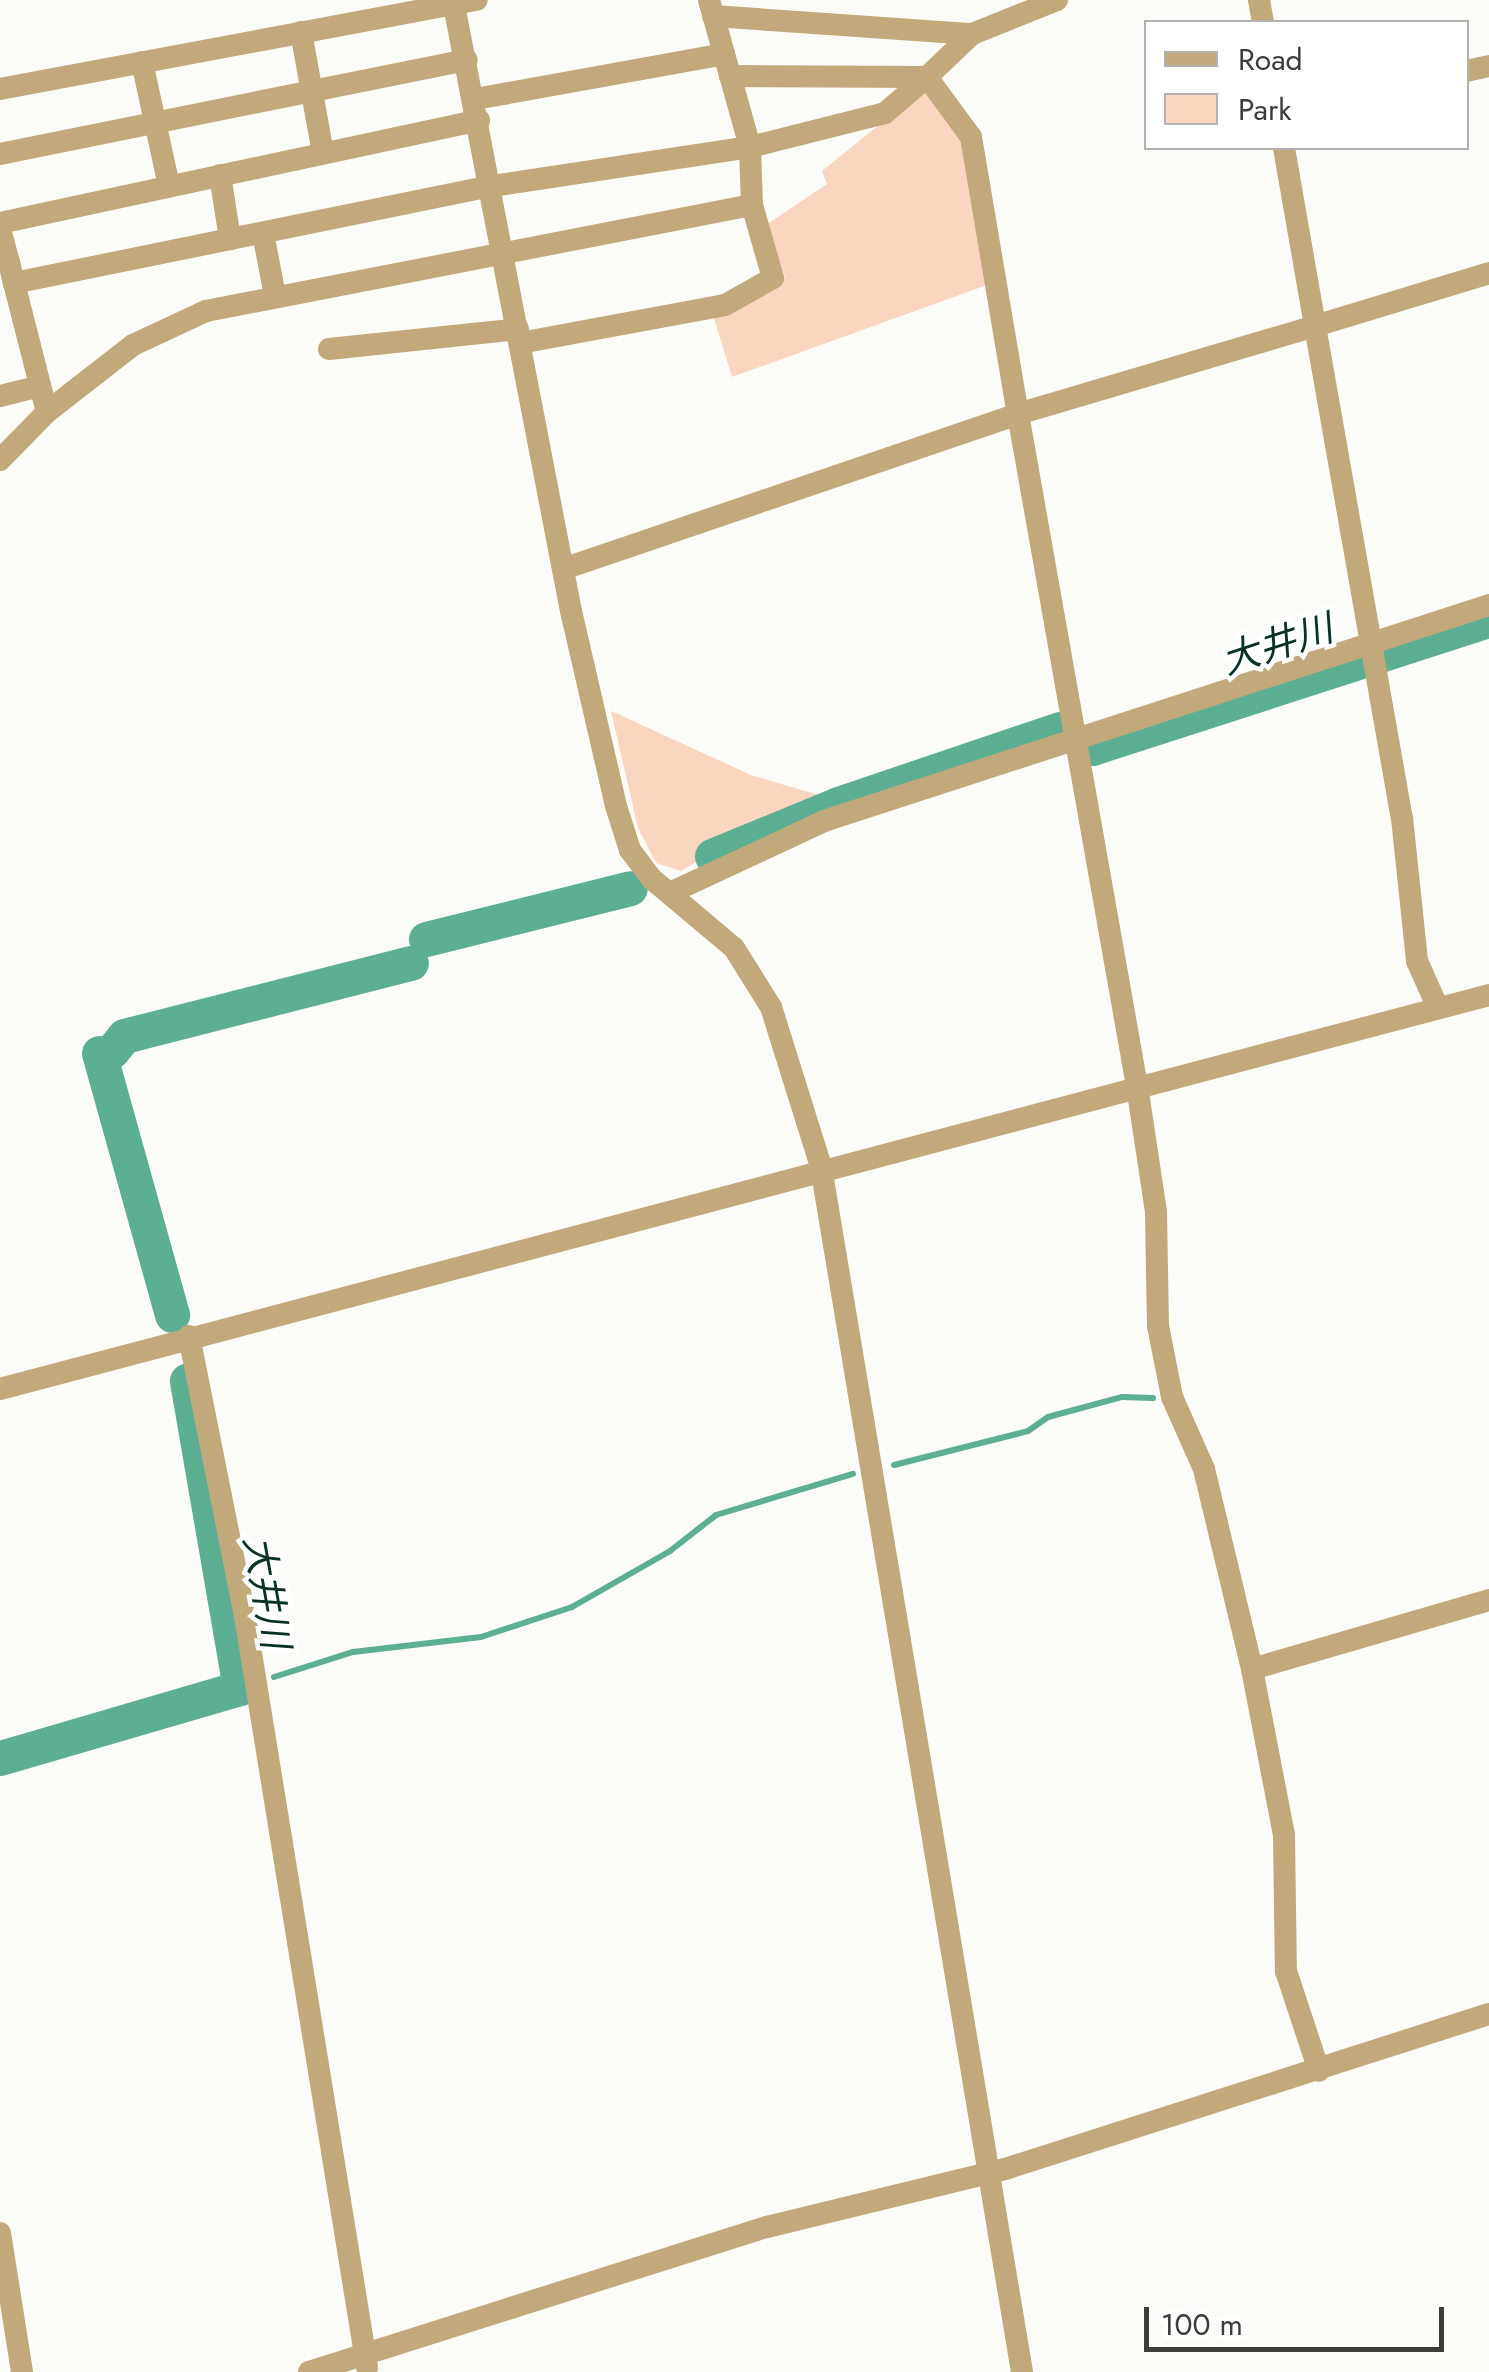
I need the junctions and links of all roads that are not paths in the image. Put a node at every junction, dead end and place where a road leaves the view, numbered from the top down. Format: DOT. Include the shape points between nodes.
graph roads {
  1 [pos="461,1"];
  2 [pos="1049,1"];
  3 [pos="711,8"];
  4 [pos="301,32"];
  5 [pos="972,34"];
  6 [pos="468,60"];
  7 [pos="142,62"];
  8 [pos="727,65"];
  9 [pos="928,77"];
  10 [pos="0,89"];
  11 [pos="312,91"];
  12 [pos="477,109"];
  13 [pos="155,123"];
  14 [pos="750,147"];
  15 [pos="1284,150"];
  16 [pos="323,153"];
  17 [pos="0,154"];
  18 [pos="220,176"];
  19 [pos="169,186"];
  20 [pos="491,186"];
  21 [pos="752,205"];
  22 [pos="0,226"];
  23 [pos="263,233"];
  24 [pos="230,239"];
  25 [pos="503,249"];
  26 [pos="8,270"];
  27 [pos="1489,273"];
  28 [pos="276,296"];
  29 [pos="12,321"];
  30 [pos="1315,326"];
  31 [pos="519,336"];
  32 [pos="329,349"];
  33 [pos="40,386"];
  34 [pos="0,396"];
  35 [pos="47,412"];
  36 [pos="1018,414"];
  37 [pos="0,460"];
  38 [pos="563,569"];
  39 [pos="1489,605"];
  40 [pos="1372,642"];
  41 [pos="1072,739"];
  42 [pos="672,892"];
  43 [pos="1489,995"];
  44 [pos="1438,1008"];
  45 [pos="1137,1086"];
  46 [pos="821,1167"];
  47 [pos="190,1336"];
  48 [pos="0,1389"];
  49 [pos="1489,1600"];
  50 [pos="1252,1670"];
  51 [pos="1489,2014"];
  52 [pos="1320,2071"];
  53 [pos="990,2173"];
  54 [pos="0,2233"];
  55 [pos="366,2364"];
  56 [pos="22,2372"];
  57 [pos="309,2372"];
  58 [pos="1022,2372"];
  1 -- 4 [label="street"];
  1 -- 6 [label="street"];
  2 -- 5 [label="street"];
  3 -- 5 [label="street"];
  3 -- 8 [label="street"];
  4 -- 7 [label="street"];
  4 -- 11 [label="street"];
  5 -- 9 [label="street"];
  6 -- 11 [label="street"];
  6 -- 12 [label="street"];
  7 -- 10 [label="street"];
  7 -- 13 [label="street"];
  8 -- 9 [label="street"];
  8 -- 12 [label="street"];
  8 -- 14 [label="street"];
  9 -- 14 [label="street" via="885,113"];
  9 -- 36 [label="street" via="971,136"];
  11 -- 13 [label="street"];
  11 -- 16 [label="street"];
  12 -- 16 [label="street"];
  12 -- 20 [label="street"];
  13 -- 17 [label="street"];
  13 -- 19 [label="street"];
  14 -- 20 [label="street"];
  14 -- 21 [label="street"];
  15 -- 30 [label="street"];
  16 -- 18 [label="street"];
  18 -- 19 [label="street"];
  18 -- 24 [label="street"];
  19 -- 22 [label="street"];
  20 -- 23 [label="street"];
  20 -- 25 [label="street"];
  21 -- 25 [label="street"];
  21 -- 31 [label="street" via="773,278 725,304"];
  22 -- 26 [label="street"];
  23 -- 24 [label="street"];
  23 -- 28 [label="street"];
  24 -- 26 [label="street"];
  25 -- 28 [label="street"];
  25 -- 31 [label="street"];
  26 -- 29 [label="street"];
  27 -- 30 [label="street"];
  28 -- 35 [label="street" via="206,311 132,345"];
  29 -- 33 [label="street"];
  30 -- 36 [label="street"];
  30 -- 40 [label="street"];
  31 -- 32 [label="street"];
  31 -- 38 [label="street"];
  33 -- 34 [label="street"];
  33 -- 35 [label="street"];
  35 -- 37 [label="street"];
  36 -- 38 [label="street"];
  36 -- 41 [label="street"];
  38 -- 42 [label="street" via="626,835 652,879"];
  39 -- 40 [label="street"];
  40 -- 41 [label="street"];
  40 -- 44 [label="street" via="1402,818 1417,961"];
  41 -- 42 [label="street" via="824,821"];
  41 -- 45 [label="street"];
  42 -- 46 [label="street" via="734,948 771,1007"];
  43 -- 44 [label="street"];
  44 -- 45 [label="street"];
  45 -- 46 [label="street"];
  45 -- 50 [label="street" via="1156,1212 1158,1326 1172,1397 1204,1469"];
  46 -- 47 [label="street"];
  46 -- 53 [label="street"];
  47 -- 48 [label="street"];
  47 -- 55 [label="street" via="245,1616"];
  49 -- 50 [label="street"];
  50 -- 52 [label="street" via="1284,1835 1286,1971"];
  51 -- 52 [label="street"];
  52 -- 53 [label="street"];
  53 -- 55 [label="street" via="768,2227"];
  53 -- 58 [label="street"];
  54 -- 56 [label="street"];
  55 -- 57 [label="street"];
}
